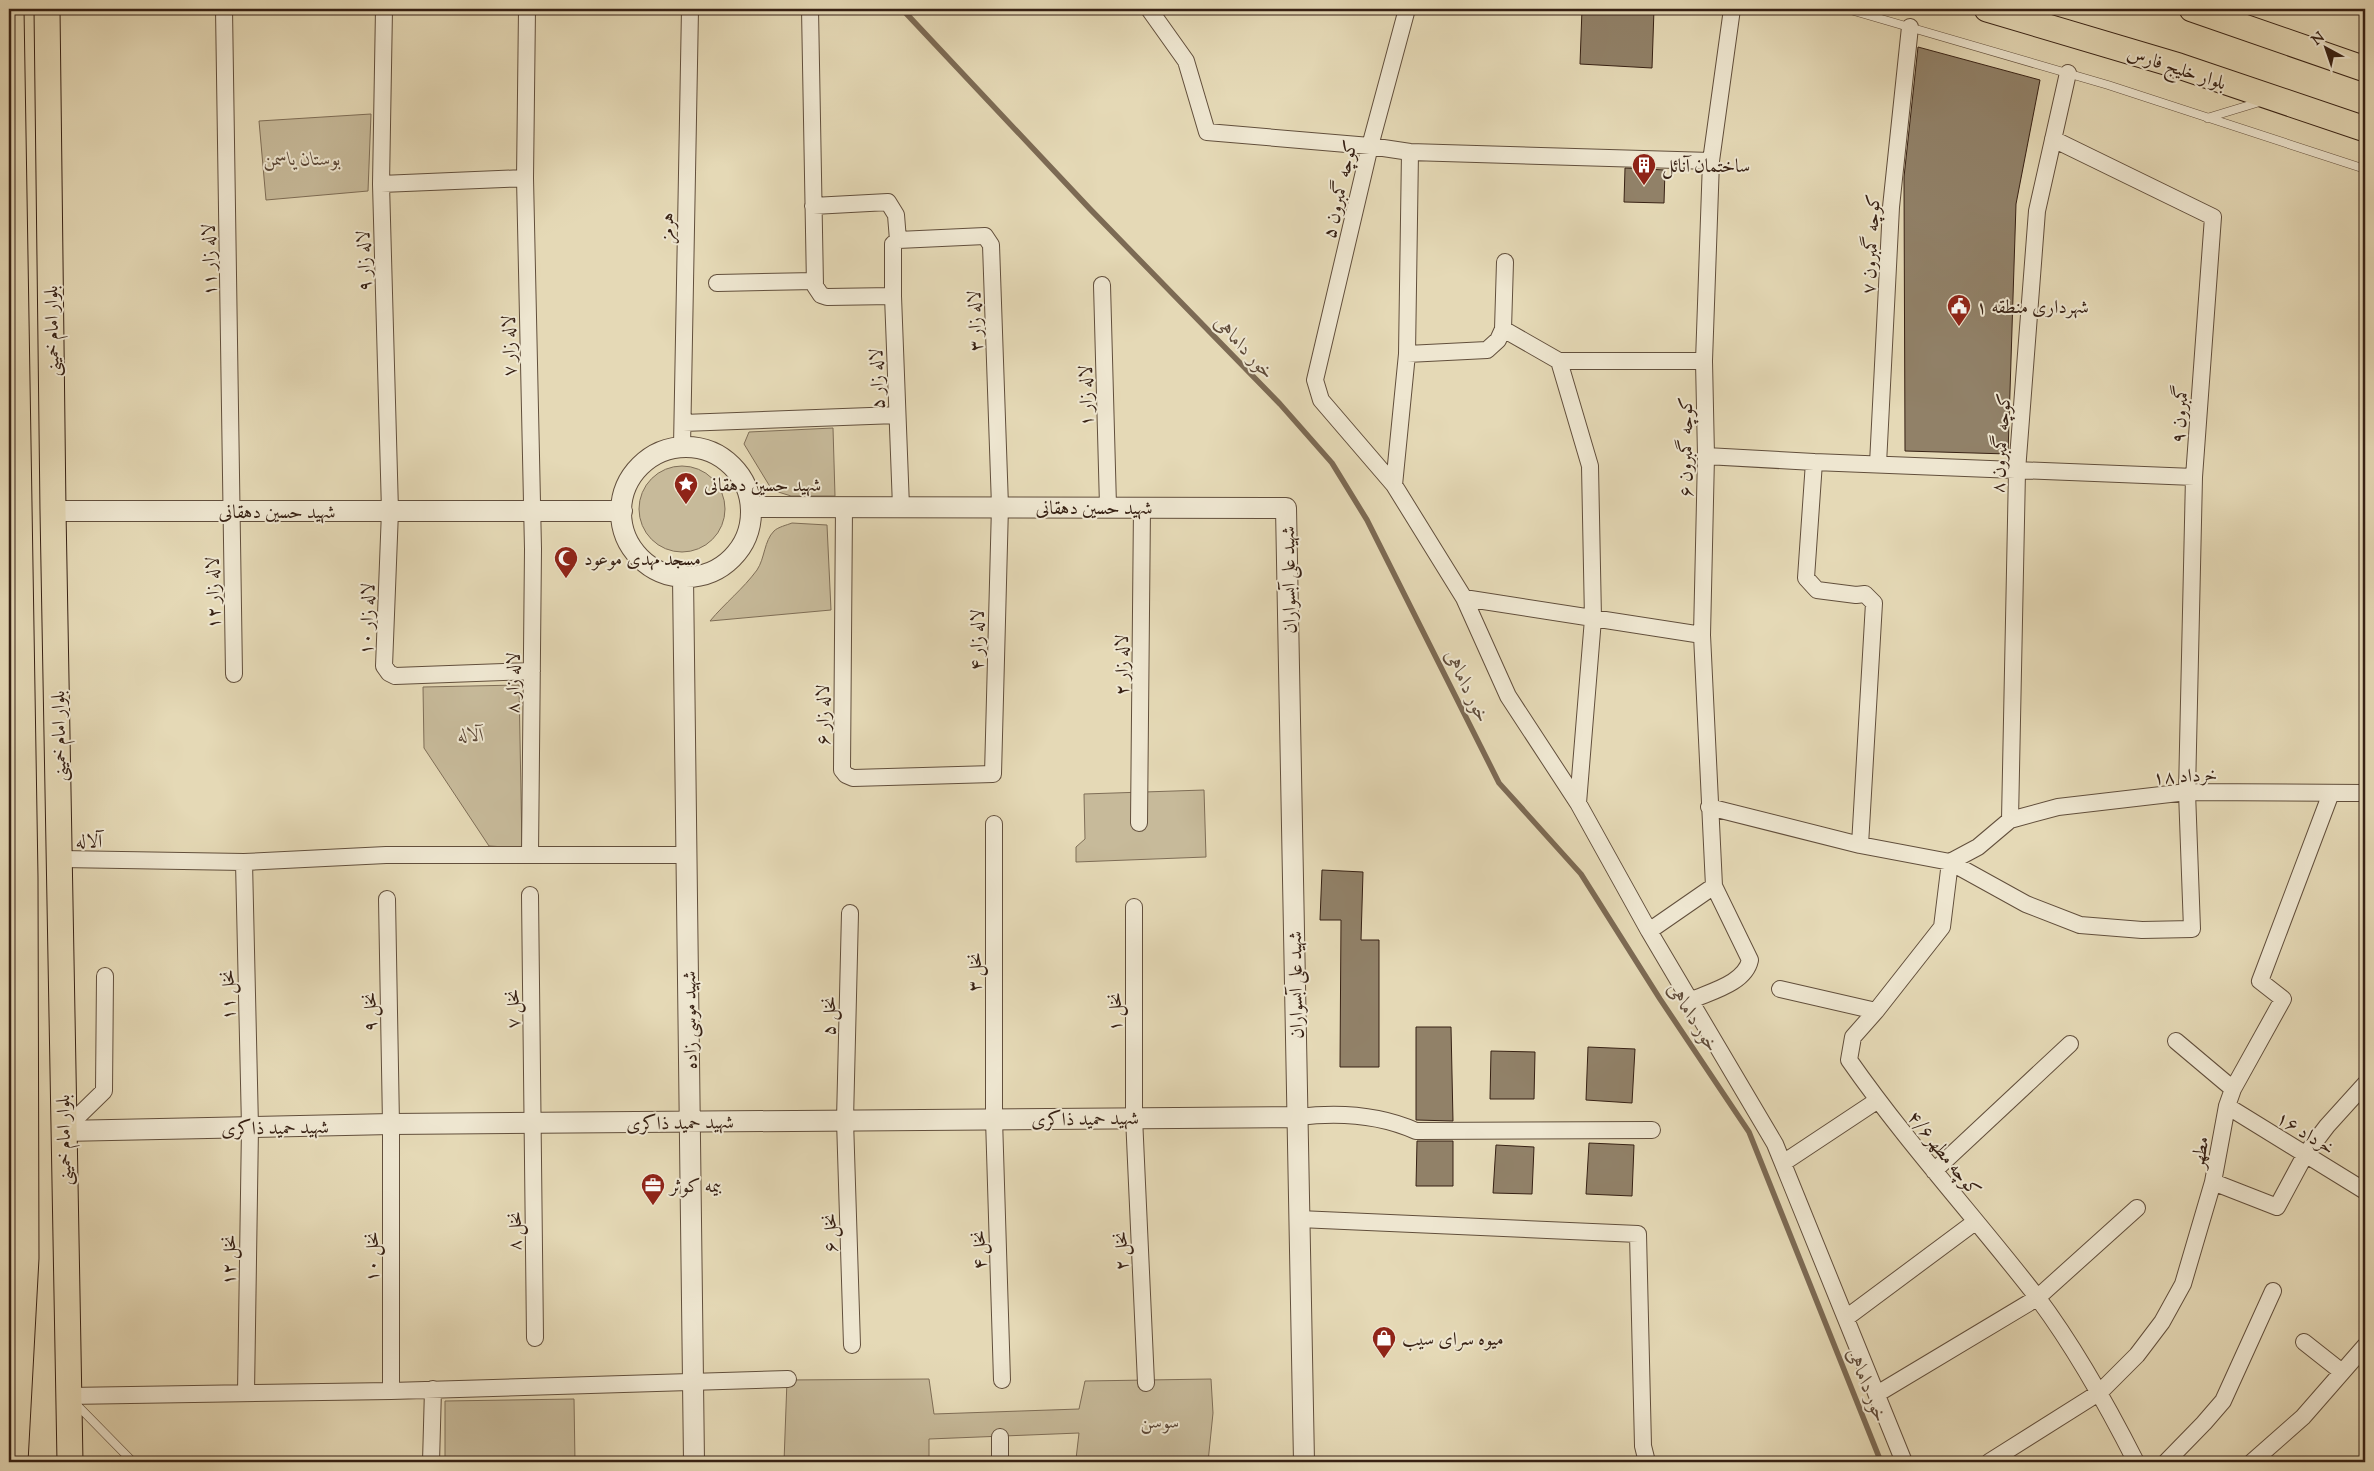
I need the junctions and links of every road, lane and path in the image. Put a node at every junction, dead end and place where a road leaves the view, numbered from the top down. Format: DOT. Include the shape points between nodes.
graph roads {
  1 [pos="11,9"];
  2 [pos="48,9"];
  3 [pos="224,9"];
  4 [pos="384,9"];
  5 [pos="527,9"];
  6 [pos="690,9"];
  7 [pos="810,9"];
  8 [pos="1149,9"];
  9 [pos="1407,9"];
  10 [pos="1732,9"];
  11 [pos="1846,9"];
  12 [pos="1987,9"];
  13 [pos="2192,9"];
  14 [pos="1910,27"];
  15 [pos="2365,69"];
  16 [pos="2068,73"];
  17 [pos="2273,98"];
  18 [pos="2207,118"];
  19 [pos="2365,129"];
  20 [pos="2053,139"];
  21 [pos="1370,146"];
  22 [pos="1410,152"];
  23 [pos="1711,161"];
  24 [pos="2365,169"];
  25 [pos="525,178"];
  26 [pos="381,184"];
  27 [pos="814,206"];
  28 [pos="895,244"];
  29 [pos="1505,262"];
  30 [pos="814,281"];
  31 [pos="717,284"];
  32 [pos="1102,284"];
  33 [pos="893,296"];
  34 [pos="1503,329"];
  35 [pos="1407,354"];
  36 [pos="1558,361"];
  37 [pos="1704,362"];
  38 [pos="897,415"];
  39 [pos="683,423"];
  40 [pos="682,447"];
  41 [pos="1706,456"];
  42 [pos="1814,462"];
  43 [pos="1878,464"];
  44 [pos="2017,471"];
  45 [pos="2194,477"];
  46 [pos="1394,485"];
  47 [pos="1000,506"];
  48 [pos="1108,506"];
  49 [pos="1142,506"];
  50 [pos="751,507"];
  51 [pos="844,507"];
  52 [pos="901,507"];
  53 [pos="1286,508"];
  54 [pos="53,511"];
  55 [pos="231,511"];
  56 [pos="622,511"];
  57 [pos="390,512"];
  58 [pos="532,512"];
  59 [pos="683,577"];
  60 [pos="1464,598"];
  61 [pos="1592,619"];
  62 [pos="1702,635"];
  63 [pos="532,671"];
  64 [pos="234,674"];
  65 [pos="993,774"];
  66 [pos="2187,792"];
  67 [pos="2331,793"];
  68 [pos="2365,794"];
  69 [pos="1578,802"];
  70 [pos="1709,807"];
  71 [pos="2010,820"];
  72 [pos="1140,823"];
  73 [pos="994,824"];
  74 [pos="1860,845"];
  75 [pos="530,855"];
  76 [pos="686,855"];
  77 [pos="61,859"];
  78 [pos="244,862"];
  79 [pos="1950,862"];
  80 [pos="17,877"];
  81 [pos="1714,886"];
  82 [pos="530,895"];
  83 [pos="387,899"];
  84 [pos="1134,908"];
  85 [pos="850,914"];
  86 [pos="1650,931"];
  87 [pos="106,976"];
  88 [pos="1780,989"];
  89 [pos="1692,1000"];
  90 [pos="1876,1011"];
  91 [pos="2176,1040"];
  92 [pos="2070,1044"];
  93 [pos="2365,1084"];
  94 [pos="2233,1089"];
  95 [pos="1878,1100"];
  96 [pos="2227,1106"];
  97 [pos="1134,1117"];
  98 [pos="1298,1117"];
  99 [pos="994,1119"];
  100 [pos="845,1120"];
  101 [pos="690,1122"];
  102 [pos="534,1123"];
  103 [pos="392,1124"];
  104 [pos="250,1127"];
  105 [pos="63,1130"];
  106 [pos="1652,1130"];
  107 [pos="2305,1155"];
  108 [pos="1783,1163"];
  109 [pos="1934,1171"];
  110 [pos="2213,1182"];
  111 [pos="2365,1191"];
  112 [pos="2137,1208"];
  113 [pos="1300,1219"];
  114 [pos="1976,1222"];
  115 [pos="17,1258"];
  116 [pos="2273,1291"];
  117 [pos="2037,1298"];
  118 [pos="1846,1318"];
  119 [pos="535,1338"];
  120 [pos="2304,1342"];
  121 [pos="852,1345"];
  122 [pos="2365,1346"];
  123 [pos="2342,1372"];
  124 [pos="788,1379"];
  125 [pos="1002,1380"];
  126 [pos="693,1382"];
  127 [pos="1146,1383"];
  128 [pos="391,1390"];
  129 [pos="433,1390"];
  130 [pos="2100,1392"];
  131 [pos="246,1393"];
  132 [pos="1877,1394"];
  133 [pos="68,1396"];
  134 [pos="1000,1437"];
  135 [pos="15,1462"];
  136 [pos="70,1462"];
  137 [pos="133,1462"];
  138 [pos="430,1462"];
  139 [pos="694,1462"];
  140 [pos="1000,1462"];
  141 [pos="1304,1462"];
  142 [pos="1647,1462"];
  143 [pos="1904,1462"];
  144 [pos="1989,1462"];
  145 [pos="2136,1462"];
  146 [pos="2166,1462"];
  147 [pos="2252,1462"];
  1 -- 80 [label="main road, بلوار امام خمینی"];
  2 -- 54 [label="main road, بلوار امام خمینی"];
  3 -- 55 [label="street, لاله زار ۱۱"];
  4 -- 26 [label="street, لاله زار ۹"];
  5 -- 25 [label="street, لاله زار ۷"];
  6 -- 39 [label="street, هرمز"];
  7 -- 27 [label="street"];
  8 -- 21 [label="street" via="1186,61 1207,132"];
  9 -- 21 [label="street, کوچه گمبرون ۵"];
  10 -- 23 [label="street, کوچه گمبرون ۶"];
  11 -- 14 [label="lane"];
  12 -- 17 [label="main road, بلوار خلیج فارس" via="2179,66"];
  13 -- 15 [label="main road"];
  14 -- 16 [label="lane"];
  14 -- 43 [label="street, کوچه گمبرون ۷" via="1891,207"];
  16 -- 18 [label="lane"];
  16 -- 20 [label="street, کوچه گمبرون ۸"];
  17 -- 18 [label="lane"];
  17 -- 19 [label="main road, بلوار خلیج فارس"];
  18 -- 24 [label="lane"];
  20 -- 44 [label="street, کوچه گمبرون ۸" via="2038,211"];
  20 -- 45 [label="street, گمبرون ۹" via="2213,217"];
  21 -- 22 [label="street"];
  21 -- 46 [label="street, کوچه گمبرون ۵" via="1315,380 1321,400"];
  22 -- 23 [label="street"];
  22 -- 35 [label="street"];
  23 -- 37 [label="street, کوچه گمبرون ۶"];
  25 -- 26 [label="street"];
  25 -- 58 [label="street, لاله زار ۷"];
  26 -- 57 [label="street, لاله زار ۹"];
  27 -- 28 [label="street, لاله زار ۵" via="888,202 896,215"];
  27 -- 30 [label="street"];
  28 -- 33 [label="street, لاله زار ۵"];
  28 -- 47 [label="street, لاله زار ۳" via="984,236 992,245"];
  29 -- 34 [label="street"];
  30 -- 31 [label="street"];
  30 -- 33 [label="street" via="817,290 827,297"];
  32 -- 48 [label="street, لاله زار ۱"];
  33 -- 38 [label="street, لاله زار ۵"];
  34 -- 35 [label="street" via="1498,340 1486,350"];
  34 -- 36 [label="street"];
  35 -- 46 [label="street"];
  36 -- 37 [label="street"];
  36 -- 61 [label="street" via="1590,466"];
  37 -- 41 [label="street, کوچه گمبرون ۶"];
  38 -- 39 [label="street"];
  38 -- 52 [label="street, لاله زار ۵"];
  39 -- 40 [label="street, هرمز"];
  40 -- 50 [label="street" via="700,448 720,456 736,469 746,487"];
  40 -- 56 [label="street" via="659,452 642,464 629,480 621,501"];
  41 -- 42 [label="street"];
  41 -- 62 [label="street, کوچه گمبرون ۶"];
  42 -- 43 [label="street"];
  42 -- 74 [label="street" via="1806,578 1817,590 1865,594 1874,603"];
  43 -- 44 [label="street"];
  44 -- 45 [label="street"];
  44 -- 71 [label="street, کوچه گمبرون ۸"];
  45 -- 66 [label="street, گمبرون ۹"];
  46 -- 60 [label="street"];
  47 -- 48 [label="street, شهید حسین دهقانی"];
  47 -- 52 [label="street, شهید حسین دهقانی"];
  47 -- 65 [label="street, لاله زار ۴"];
  48 -- 49 [label="street, شهید حسین دهقانی"];
  49 -- 53 [label="street, شهید حسین دهقانی"];
  49 -- 72 [label="street, لاله زار ۲"];
  50 -- 51 [label="street, شهید حسین دهقانی"];
  50 -- 59 [label="street" via="749,528 740,548 725,564 705,574"];
  51 -- 52 [label="street, شهید حسین دهقانی"];
  51 -- 65 [label="street, لاله زار ۶" via="842,770 854,778"];
  53 -- 98 [label="street, شهید علی آبسواران"];
  54 -- 55 [label="street, شهید حسین دهقانی"];
  54 -- 77 [label="main road, بلوار امام خمینی"];
  55 -- 57 [label="street, شهید حسین دهقانی"];
  55 -- 64 [label="street, لاله زار ۱۲"];
  56 -- 58 [label="street, شهید حسین دهقانی"];
  56 -- 59 [label="street" via="628,544 642,561 661,573"];
  57 -- 58 [label="street, شهید حسین دهقانی"];
  57 -- 63 [label="street, لاله زار ۱۰" via="384,666 388,673 395,676"];
  58 -- 63 [label="street, لاله زار ۸"];
  59 -- 76 [label="street, شهید موسی زاده"];
  60 -- 61 [label="street"];
  60 -- 69 [label="street" via="1508,696"];
  61 -- 62 [label="street"];
  61 -- 69 [label="street"];
  62 -- 70 [label="street, کوچه گمبرون ۶"];
  63 -- 75 [label="street, لاله زار ۸"];
  66 -- 67 [label="street, خرداد ۱۸"];
  66 -- 71 [label="street, خرداد ۱۸" via="2058,807"];
  66 -- 79 [label="street, گمبرون ۹" via="2192,929 2142,930 2080,925 2026,904"];
  67 -- 68 [label="street, خرداد ۱۸"];
  67 -- 94 [label="street, مطهر" via="2260,981 2283,999"];
  69 -- 86 [label="street"];
  70 -- 74 [label="street"];
  70 -- 81 [label="street, کوچه گمبرون ۶"];
  71 -- 79 [label="street" via="1978,847"];
  73 -- 99 [label="street, نخل ۳"];
  74 -- 79 [label="street"];
  75 -- 76 [label="street, آلاله"];
  75 -- 78 [label="street, آلاله" via="386,855"];
  76 -- 101 [label="street, شهید موسی زاده"];
  77 -- 78 [label="street, آلاله"];
  77 -- 105 [label="main road, بلوار امام خمینی"];
  78 -- 104 [label="street, نخل ۱۱"];
  79 -- 90 [label="street, کوچه مطهر۴/۶" via="1942,927"];
  80 -- 115 [label="main road, بلوار امام خمینی"];
  81 -- 86 [label="street"];
  81 -- 89 [label="street" via="1750,960 1748,970 1740,978"];
  82 -- 102 [label="street, نخل ۷"];
  83 -- 103 [label="street, نخل ۹"];
  84 -- 97 [label="street, نخل ۱"];
  85 -- 100 [label="street, نخل ۵"];
  86 -- 89 [label="street"];
  87 -- 105 [label="street" via="104,1091"];
  88 -- 90 [label="street"];
  89 -- 108 [label="street"];
  90 -- 95 [label="street, کوچه مطهر۴/۶" via="1853,1037 1850,1060"];
  91 -- 94 [label="street"];
  92 -- 109 [label="street"];
  93 -- 107 [label="street"];
  94 -- 96 [label="street, مطهر"];
  95 -- 108 [label="street"];
  95 -- 109 [label="street, کوچه مطهر۴/۶"];
  96 -- 107 [label="street, خرداد ۱۶"];
  96 -- 110 [label="street, مطهر"];
  97 -- 98 [label="street, شهید حمید ذاکری"];
  97 -- 99 [label="street, شهید حمید ذاکری"];
  97 -- 127 [label="street, نخل ۲"];
  98 -- 106 [label="street" via="1357,1114 1398,1123 1416,1131"];
  98 -- 113 [label="street, شهید علی آبسواران"];
  99 -- 100 [label="street, شهید حمید ذاکری"];
  99 -- 125 [label="street, نخل ۴"];
  100 -- 101 [label="street, شهید حمید ذاکری"];
  100 -- 121 [label="street, نخل ۶"];
  101 -- 102 [label="street, شهید حمید ذاکری"];
  101 -- 126 [label="street, شهید موسی زاده"];
  102 -- 103 [label="street, شهید حمید ذاکری"];
  102 -- 119 [label="street, نخل ۸"];
  103 -- 104 [label="street, شهید حمید ذاکری"];
  103 -- 128 [label="street, نخل ۱۰"];
  104 -- 105 [label="street, شهید حمید ذاکری"];
  104 -- 131 [label="street, نخل ۱۲"];
  105 -- 133 [label="main road, بلوار امام خمینی"];
  107 -- 110 [label="street" via="2276,1207"];
  107 -- 111 [label="street, خرداد ۱۶"];
  108 -- 118 [label="street"];
  109 -- 114 [label="street, کوچه مطهر۴/۶"];
  110 -- 130 [label="street, مطهر" via="2183,1284 2162,1322 2137,1356"];
  112 -- 117 [label="street"];
  113 -- 141 [label="street, شهید علی آبسواران"];
  113 -- 142 [label="street" via="1638,1234 1643,1446"];
  114 -- 117 [label="street, کوچه مطهر۴/۶"];
  114 -- 118 [label="street"];
  115 -- 135 [label="main road, بلوار امام خمینی"];
  116 -- 146 [label="street" via="2223,1400"];
  117 -- 130 [label="street, کوچه مطهر۴/۶"];
  117 -- 132 [label="street"];
  118 -- 132 [label="street"];
  120 -- 123 [label="street"];
  122 -- 123 [label="street"];
  123 -- 147 [label="street" via="2303,1417"];
  124 -- 126 [label="street"];
  126 -- 129 [label="street"];
  126 -- 139 [label="street, شهید موسی زاده"];
  128 -- 129 [label="street"];
  128 -- 131 [label="street"];
  129 -- 138 [label="street"];
  130 -- 144 [label="street, مطهر"];
  130 -- 145 [label="street, کوچه مطهر۴/۶"];
  131 -- 133 [label="street"];
  132 -- 143 [label="street"];
  133 -- 136 [label="main road, بلوار امام خمینی"];
  133 -- 137 [label="lane"];
  134 -- 140 [label="street"];
}
